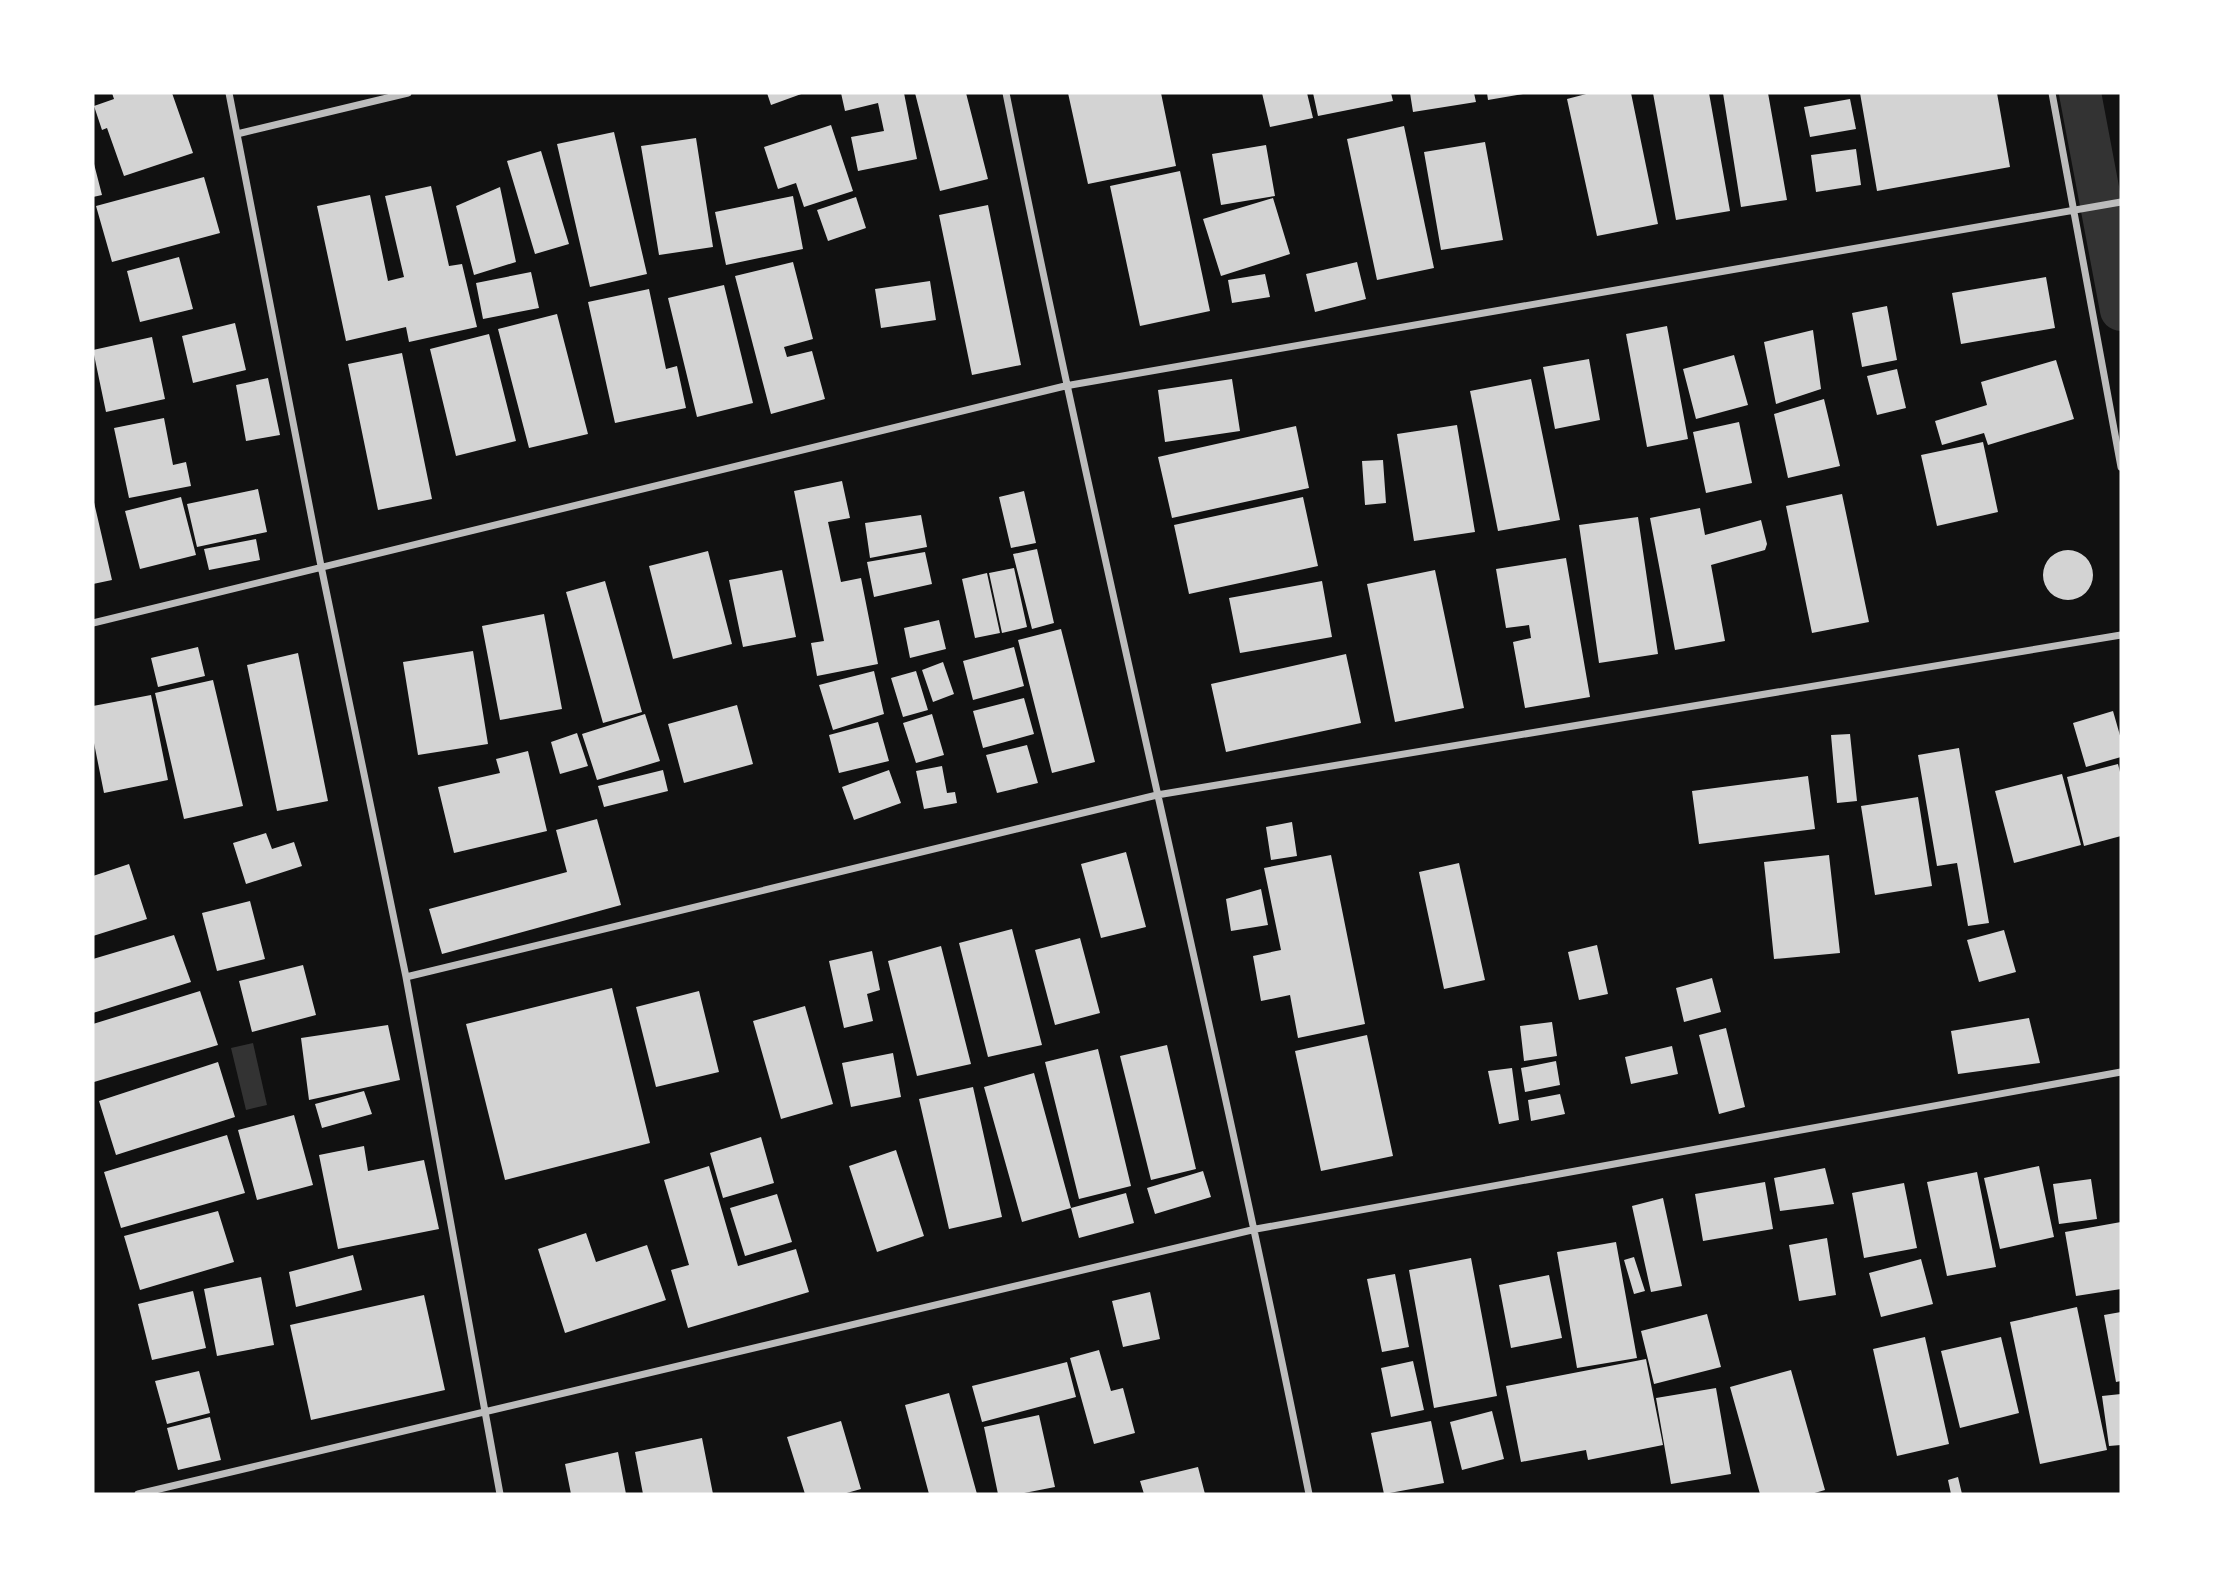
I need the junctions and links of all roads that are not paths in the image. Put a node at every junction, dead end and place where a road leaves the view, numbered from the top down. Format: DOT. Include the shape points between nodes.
graph roads {
  1 [pos="229,93"];
  2 [pos="408,93"];
  3 [pos="1006,93"];
  4 [pos="2052,93"];
  5 [pos="237,134"];
  6 [pos="2121,202"];
  7 [pos="2074,210"];
  8 [pos="1065,386"];
  9 [pos="2121,467"];
  10 [pos="321,566"];
  11 [pos="93,623"];
  12 [pos="2121,635"];
  13 [pos="1157,795"];
  14 [pos="406,977"];
  15 [pos="2121,1072"];
  16 [pos="1256,1229"];
  17 [pos="486,1412"];
  18 [pos="138,1494"];
  19 [pos="500,1494"];
  20 [pos="1310,1494"];
  1 -- 5 [label="street"];
  2 -- 5 [label="street"];
  3 -- 8 [label="street"];
  4 -- 7 [label="street"];
  5 -- 10 [label="street"];
  6 -- 7 [label="street"];
  7 -- 8 [label="street"];
  7 -- 9 [label="street"];
  8 -- 10 [label="street"];
  8 -- 13 [label="street"];
  10 -- 11 [label="street"];
  10 -- 14 [label="street"];
  12 -- 13 [label="street"];
  13 -- 14 [label="street"];
  13 -- 16 [label="street"];
  14 -- 17 [label="street"];
  15 -- 16 [label="street"];
  16 -- 17 [label="street"];
  16 -- 20 [label="street"];
  17 -- 18 [label="street"];
  17 -- 19 [label="street"];
}
